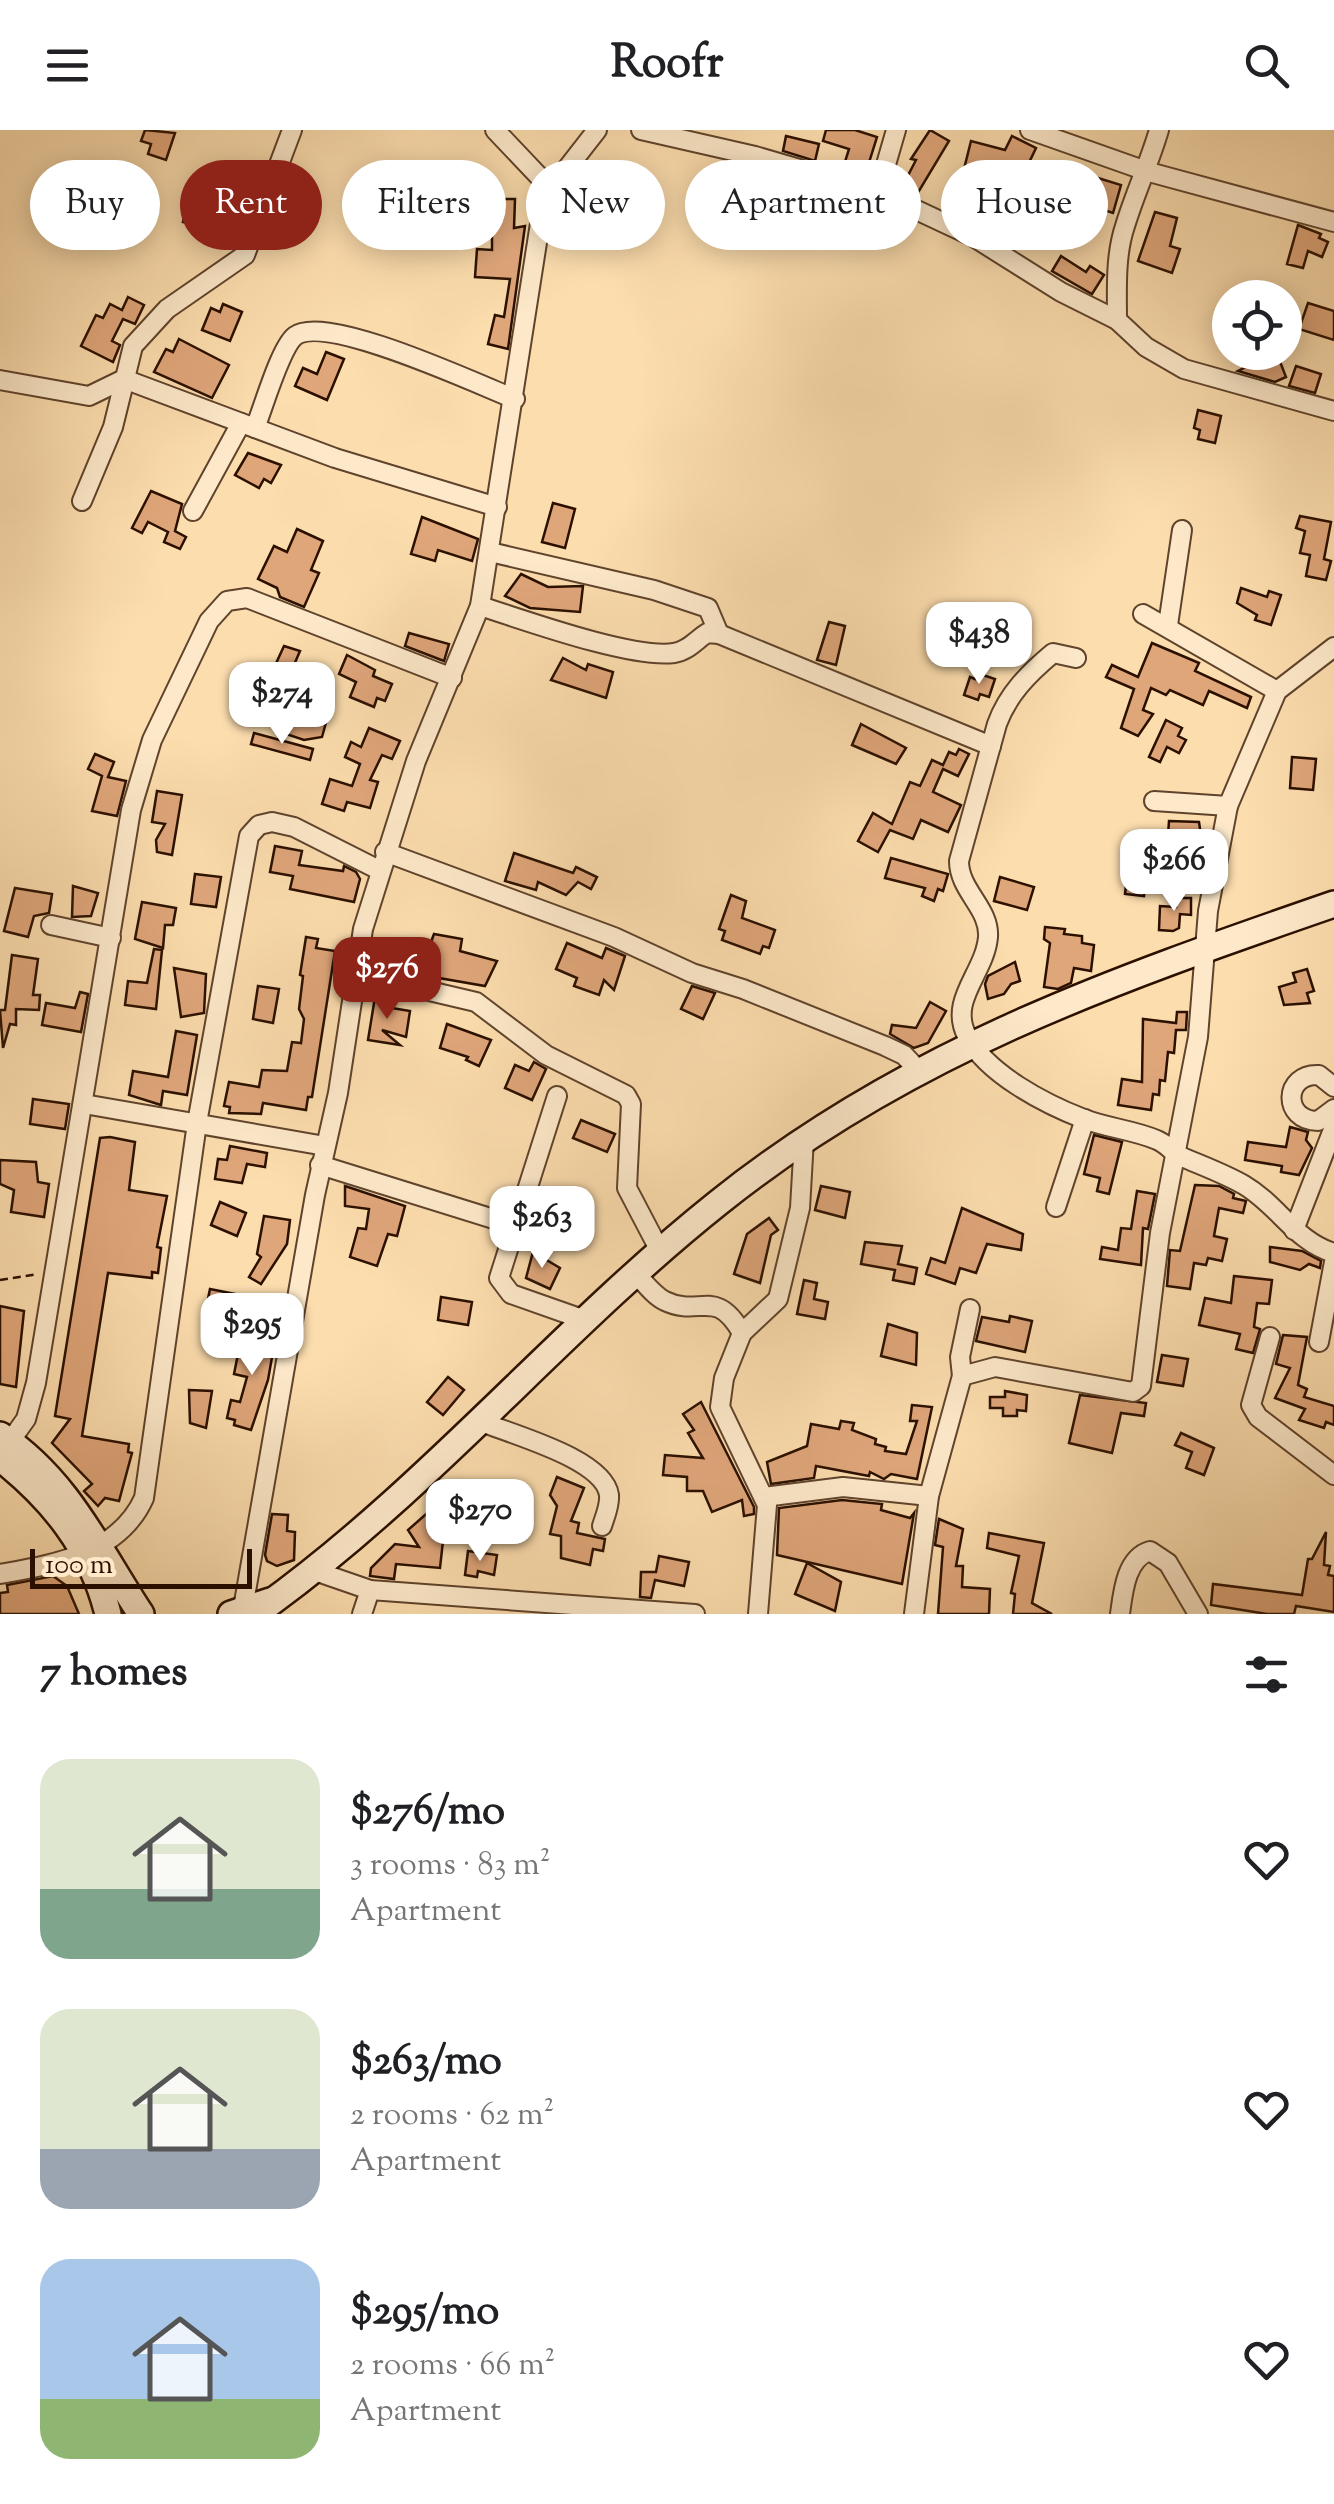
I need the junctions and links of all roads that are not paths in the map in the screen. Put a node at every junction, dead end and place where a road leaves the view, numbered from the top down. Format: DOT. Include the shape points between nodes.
graph roads {
  1 [pos="292,130"];
  2 [pos="495,130"];
  3 [pos="598,130"];
  4 [pos="641,130"];
  5 [pos="896,130"];
  6 [pos="1030,130"];
  7 [pos="1159,130"];
  8 [pos="574,160"];
  9 [pos="772,160"];
  10 [pos="887,160"];
  11 [pos="526,163"];
  12 [pos="1149,172"];
  13 [pos="921,212"];
  14 [pos="1334,222"];
  15 [pos="536,250"];
  16 [pos="1117,320"];
  17 [pos="124,379"];
  18 [pos="0,380"];
  19 [pos="515,399"];
  20 [pos="1334,411"];
  21 [pos="248,426"];
  22 [pos="82,501"];
  23 [pos="497,507"];
  24 [pos="193,510"];
  25 [pos="1182,530"];
  26 [pos="490,552"];
  27 [pos="480,606"];
  28 [pos="1143,614"];
  29 [pos="1168,625"];
  30 [pos="720,634"];
  31 [pos="1334,647"];
  32 [pos="1076,658"];
  33 [pos="452,678"];
  34 [pos="1278,691"];
  35 [pos="992,746"];
  36 [pos="1154,801"];
  37 [pos="1228,806"];
  38 [pos="382,861"];
  39 [pos="1334,904"];
  40 [pos="51,926"];
  41 [pos="111,938"];
  42 [pos="1204,949"];
  43 [pos="356,974"];
  44 [pos="970,1042"];
  45 [pos="919,1070"];
  46 [pos="1334,1087"];
  47 [pos="557,1096"];
  48 [pos="84,1104"];
  49 [pos="1333,1117"];
  50 [pos="1085,1120"];
  51 [pos="197,1122"];
  52 [pos="804,1139"];
  53 [pos="1176,1154"];
  54 [pos="323,1156"];
  55 [pos="1056,1207"];
  56 [pos="513,1225"];
  57 [pos="1294,1230"];
  58 [pos="660,1251"];
  59 [pos="1334,1253"];
  60 [pos="1334,1262"];
  61 [pos="635,1274"];
  62 [pos="970,1309"];
  63 [pos="585,1320"];
  64 [pos="742,1333"];
  65 [pos="1270,1337"];
  66 [pos="1319,1342"];
  67 [pos="962,1376"];
  68 [pos="482,1422"];
  69 [pos="3,1448"];
  70 [pos="1334,1475"];
  71 [pos="764,1496"];
  72 [pos="930,1496"];
  73 [pos="602,1526"];
  74 [pos="93,1549"];
  75 [pos="315,1571"];
  76 [pos="0,1574"];
  77 [pos="370,1590"];
  78 [pos="481,1608"];
  79 [pos="249,1610"];
  80 [pos="602,1610"];
  81 [pos="108,1614"];
  82 [pos="141,1614"];
  83 [pos="362,1614"];
  84 [pos="694,1614"];
  85 [pos="758,1614"];
  86 [pos="914,1614"];
  87 [pos="1120,1614"];
  88 [pos="1198,1614"];
  1 -- 17 [label="street" via="244,255 152,323 134,346"];
  2 -- 11 [label="street"];
  3 -- 8 [label="street"];
  4 -- 9 [label="street"];
  5 -- 10 [label="street"];
  6 -- 12 [label="street"];
  7 -- 12 [label="street"];
  12 -- 14 [label="street"];
  12 -- 16 [label="street" via="1124,227"];
  13 -- 16 [label="street"];
  15 -- 19 [label="street"];
  16 -- 20 [label="street" via="1184,369"];
  17 -- 18 [label="street" via="89,396"];
  17 -- 21 [label="street"];
  17 -- 22 [label="street"];
  19 -- 21 [label="street" via="372,344 307,331 290,342"];
  19 -- 23 [label="street"];
  21 -- 23 [label="street"];
  21 -- 24 [label="street"];
  23 -- 26 [label="street"];
  25 -- 29 [label="street"];
  26 -- 27 [label="street"];
  26 -- 30 [label="street" via="708,608"];
  27 -- 30 [label="street" via="578,636 666,653 688,648 707,632"];
  27 -- 33 [label="street"];
  28 -- 29 [label="street"];
  29 -- 34 [label="street"];
  30 -- 35 [label="street"];
  31 -- 34 [label="street"];
  32 -- 35 [label="street" via="1053,654 1038,666 1004,704"];
  33 -- 38 [label="street"];
  33 -- 41 [label="street" via="263,603 227,601 204,631 140,772"];
  34 -- 37 [label="street"];
  35 -- 44 [label="street" via="959,862 959,880 988,931 960,1012"];
  36 -- 37 [label="street"];
  37 -- 42 [label="street"];
  38 -- 43 [label="street"];
  38 -- 45 [label="street" via="614,937 904,1055"];
  38 -- 51 [label="street" via="289,824 254,828 245,847"];
  39 -- 42 [label="main road"];
  40 -- 41 [label="street"];
  41 -- 48 [label="street"];
  42 -- 44 [label="main road"];
  42 -- 53 [label="street" via="1198,1037"];
  43 -- 54 [label="street"];
  43 -- 58 [label="street" via="476,1002 546,1054 626,1095 627,1188"];
  44 -- 45 [label="main road"];
  44 -- 50 [label="street" via="1006,1076"];
  45 -- 52 [label="main road"];
  46 -- 49 [label="street" via="1319,1075 1305,1076 1290,1097 1304,1120"];
  47 -- 56 [label="street"];
  48 -- 51 [label="street"];
  48 -- 69 [label="street" via="26,1419"];
  49 -- 57 [label="street"];
  50 -- 53 [label="street" via="1158,1140"];
  50 -- 55 [label="street"];
  51 -- 54 [label="street"];
  51 -- 74 [label="street" via="144,1498 129,1524"];
  52 -- 58 [label="main road"];
  52 -- 64 [label="street" via="800,1208 778,1299"];
  53 -- 57 [label="street" via="1245,1186"];
  53 -- 67 [label="street" via="1138,1390 995,1367"];
  54 -- 56 [label="street"];
  54 -- 79 [label="street"];
  56 -- 63 [label="street" via="500,1285"];
  57 -- 59 [label="street"];
  58 -- 61 [label="main road"];
  60 -- 66 [label="street"];
  61 -- 63 [label="main road"];
  61 -- 64 [label="street" via="667,1302 716,1305"];
  62 -- 67 [label="street"];
  63 -- 68 [label="main road"];
  64 -- 71 [label="street" via="720,1407"];
  65 -- 70 [label="street" via="1251,1405"];
  67 -- 72 [label="street"];
  68 -- 73 [label="street" via="598,1474 608,1494"];
  68 -- 75 [label="main road"];
  69 -- 74 [label="main road" via="54,1482"];
  71 -- 72 [label="street" via="843,1487"];
  71 -- 85 [label="street"];
  72 -- 86 [label="street"];
  74 -- 76 [label="street"];
  74 -- 81 [label="main road"];
  74 -- 82 [label="main road"];
  75 -- 77 [label="street"];
  75 -- 79 [label="main road"];
  77 -- 78 [label="street"];
  77 -- 83 [label="street"];
  78 -- 80 [label="street"];
  80 -- 84 [label="street"];
  87 -- 88 [label="street" via="1131,1569 1150,1551 1168,1562"];
}
